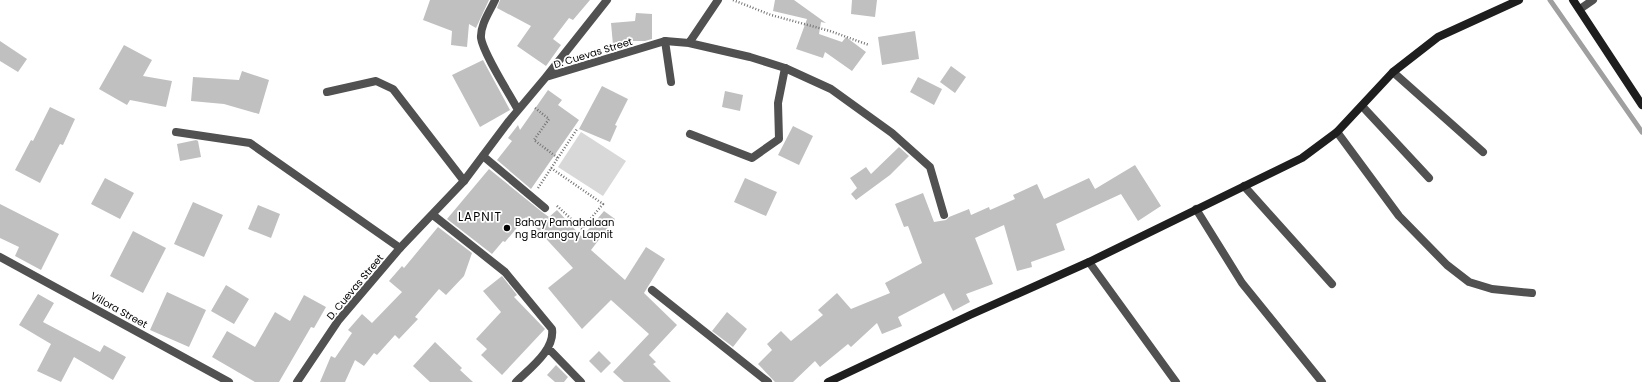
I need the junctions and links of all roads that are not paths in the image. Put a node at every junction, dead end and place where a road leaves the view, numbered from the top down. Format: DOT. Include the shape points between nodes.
graph roads {
  1 [pos="495,0"];
  2 [pos="607,0"];
  3 [pos="718,0"];
  4 [pos="1519,0"];
  5 [pos="1573,0"];
  6 [pos="1593,0"];
  7 [pos="1580,9"];
  8 [pos="665,41"];
  9 [pos="689,43"];
  10 [pos="785,68"];
  11 [pos="1393,72"];
  12 [pos="546,77"];
  13 [pos="671,82"];
  14 [pos="327,92"];
  15 [pos="1642,105"];
  16 [pos="1362,106"];
  17 [pos="518,110"];
  18 [pos="176,132"];
  19 [pos="1337,132"];
  20 [pos="690,134"];
  21 [pos="1483,152"];
  22 [pos="483,156"];
  23 [pos="1429,178"];
  24 [pos="464,181"];
  25 [pos="1244,186"];
  26 [pos="545,208"];
  27 [pos="1196,209"];
  28 [pos="433,215"];
  29 [pos="944,215"];
  30 [pos="400,248"];
  31 [pos="0,256"];
  32 [pos="1090,262"];
  33 [pos="1332,284"];
  34 [pos="652,290"];
  35 [pos="1532,293"];
  36 [pos="548,348"];
  37 [pos="229,382"];
  38 [pos="296,382"];
  39 [pos="516,382"];
  40 [pos="581,382"];
  41 [pos="768,382"];
  42 [pos="828,382"];
  43 [pos="1176,382"];
  44 [pos="1322,382"];
  1 -- 17 [label="street" via="484,21 481,38"];
  2 -- 12 [label="street"];
  3 -- 9 [label="street"];
  4 -- 11 [label="street" via="1438,37"];
  5 -- 7 [label="street"];
  6 -- 7 [label="street"];
  7 -- 15 [label="street"];
  8 -- 9 [label="street, D. Cuevas Street"];
  8 -- 12 [label="street, D. Cuevas Street"];
  8 -- 13 [label="street"];
  9 -- 10 [label="street, D. Cuevas Street"];
  10 -- 20 [label="street" via="778,102 779,139 752,158"];
  10 -- 29 [label="street, D. Cuevas Street" via="831,89 898,138 930,167"];
  11 -- 16 [label="street"];
  11 -- 21 [label="street"];
  12 -- 17 [label="street, D. Cuevas Street"];
  14 -- 24 [label="street" via="376,81 393,89"];
  16 -- 19 [label="street"];
  16 -- 23 [label="street"];
  17 -- 22 [label="street, D. Cuevas Street"];
  18 -- 30 [label="street" via="250,144"];
  19 -- 25 [label="street" via="1302,158"];
  19 -- 35 [label="street" via="1399,216 1447,265 1469,282 1492,289"];
  22 -- 24 [label="street, D. Cuevas Street"];
  22 -- 26 [label="street"];
  24 -- 28 [label="street, D. Cuevas Street"];
  25 -- 27 [label="street"];
  25 -- 33 [label="street"];
  27 -- 32 [label="street"];
  27 -- 44 [label="street" via="1242,283"];
  28 -- 30 [label="street, D. Cuevas Street"];
  28 -- 36 [label="street" via="505,272 552,329 553,337"];
  30 -- 38 [label="street, D. Cuevas Street" via="338,321"];
  31 -- 37 [label="street, Villora Street"];
  32 -- 42 [label="street"];
  32 -- 43 [label="street"];
  34 -- 41 [label="street"];
  36 -- 39 [label="street"];
  36 -- 40 [label="street"];
}
